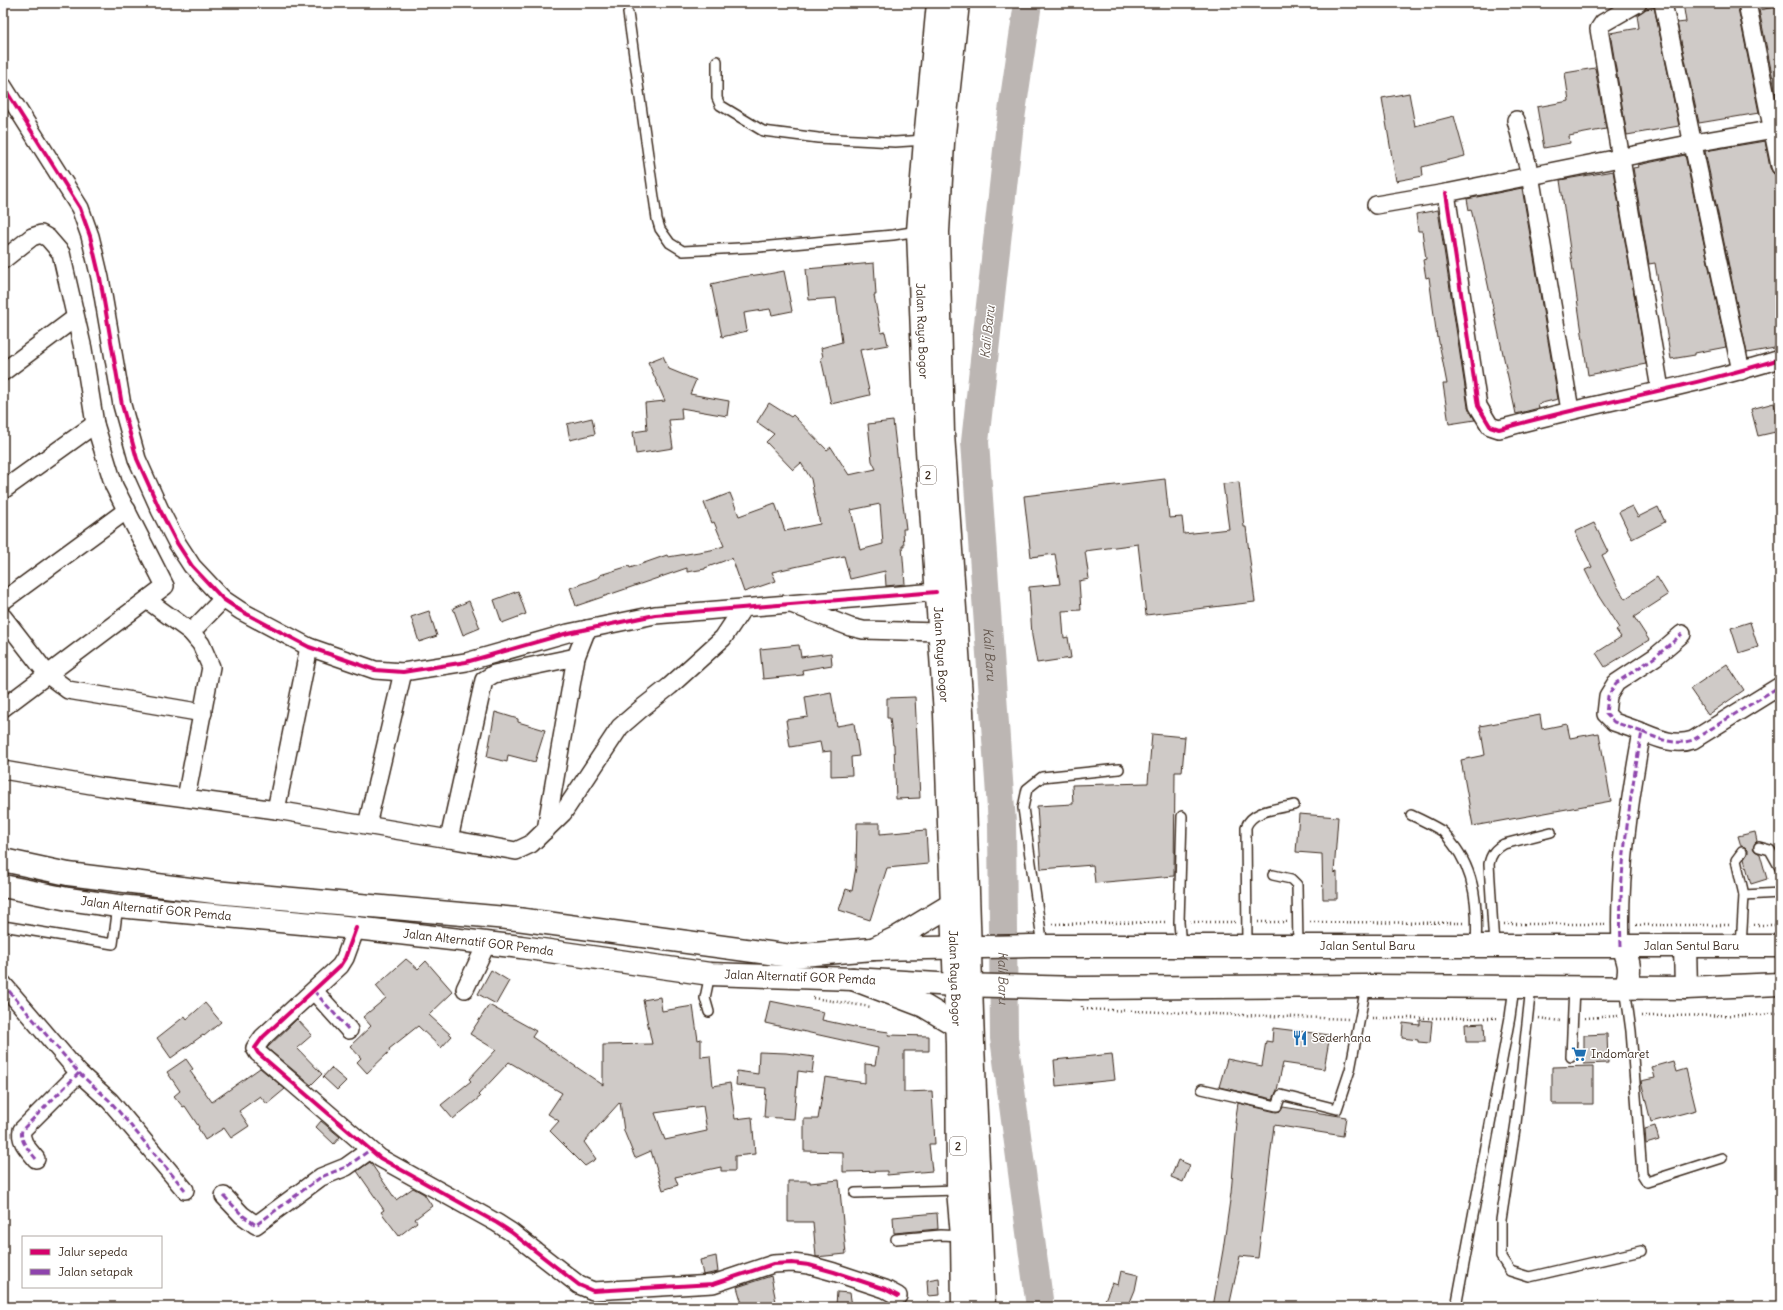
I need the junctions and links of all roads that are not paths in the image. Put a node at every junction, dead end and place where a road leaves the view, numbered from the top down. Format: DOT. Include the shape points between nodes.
graph roads {
  1 [pos="938,3"];
  2 [pos="958,3"];
  3 [pos="1638,3"];
  4 [pos="1663,3"];
  5 [pos="1747,3"];
  6 [pos="628,13"];
  7 [pos="717,61"];
  8 [pos="3,86"];
  9 [pos="1516,120"];
  10 [pos="1776,129"];
  11 [pos="925,140"];
  12 [pos="1694,143"];
  13 [pos="1621,158"];
  14 [pos="1780,166"];
  15 [pos="1530,175"];
  16 [pos="1446,193"];
  17 [pos="1376,205"];
  18 [pos="918,231"];
  19 [pos="3,260"];
  20 [pos="75,318"];
  21 [pos="1780,359"];
  22 [pos="1741,371"];
  23 [pos="3,372"];
  24 [pos="1660,389"];
  25 [pos="1570,410"];
  26 [pos="95,424"];
  27 [pos="3,490"];
  28 [pos="127,510"];
  29 [pos="940,513"];
  30 [pos="936,592"];
  31 [pos="223,598"];
  32 [pos="147,600"];
  33 [pos="3,601"];
  34 [pos="790,603"];
  35 [pos="743,608"];
  36 [pos="3,617"];
  37 [pos="587,629"];
  38 [pos="191,632"];
  39 [pos="939,632"];
  40 [pos="1682,634"];
  41 [pos="309,647"];
  42 [pos="576,657"];
  43 [pos="403,672"];
  44 [pos="48,675"];
  45 [pos="1780,686"];
  46 [pos="3,708"];
  47 [pos="203,714"];
  48 [pos="1642,732"];
  49 [pos="1119,769"];
  50 [pos="3,770"];
  51 [pos="186,798"];
  52 [pos="1294,805"];
  53 [pos="276,810"];
  54 [pos="1411,815"];
  55 [pos="1182,816"];
  56 [pos="367,825"];
  57 [pos="546,830"];
  58 [pos="1551,832"];
  59 [pos="449,839"];
  60 [pos="1759,847"];
  61 [pos="1742,852"];
  62 [pos="3,860"];
  63 [pos="1780,868"];
  64 [pos="1273,874"];
  65 [pos="3,886"];
  66 [pos="1780,893"];
  67 [pos="1744,895"];
  68 [pos="951,905"];
  69 [pos="118,906"];
  70 [pos="3,926"];
  71 [pos="356,928"];
  72 [pos="1038,940"];
  73 [pos="487,943"];
  74 [pos="1485,946"];
  75 [pos="1622,946"];
  76 [pos="1742,946"];
  77 [pos="1780,946"];
  78 [pos="1181,947"];
  79 [pos="1247,947"];
  80 [pos="1298,947"];
  81 [pos="1685,947"];
  82 [pos="970,948"];
  83 [pos="873,949"];
  84 [pos="710,974"];
  85 [pos="853,979"];
  86 [pos="3,984"];
  87 [pos="1780,984"];
  88 [pos="970,986"];
  89 [pos="1366,986"];
  90 [pos="1522,987"];
  91 [pos="1574,987"];
  92 [pos="1625,987"];
  93 [pos="1686,988"];
  94 [pos="465,989"];
  95 [pos="314,990"];
  96 [pos="708,1012"];
  97 [pos="956,1025"];
  98 [pos="349,1030"];
  99 [pos="1571,1057"];
  100 [pos="79,1073"];
  101 [pos="1202,1089"];
  102 [pos="370,1150"];
  103 [pos="1722,1158"];
  104 [pos="36,1159"];
  105 [pos="185,1190"];
  106 [pos="958,1190"];
  107 [pos="855,1194"];
  108 [pos="224,1196"];
  109 [pos="962,1236"];
  110 [pos="896,1239"];
  111 [pos="1640,1251"];
  112 [pos="898,1296"];
  113 [pos="963,1307"];
  114 [pos="984,1307"];
  115 [pos="1456,1307"];
  1 -- 11 [label="main road, Jalan Raya Bogor / 2"];
  2 -- 29 [label="main road, Jalan Raya Bogor / 2" via="943,143 938,232 943,434"];
  3 -- 13 [label="street" via="1603,23 1599,29"];
  4 -- 12 [label="street"];
  5 -- 10 [label="street"];
  6 -- 18 [label="lane" via="657,219 660,229 670,243 684,251 714,250"];
  7 -- 11 [label="lane" via="717,98 720,105 763,131 818,138 895,142"];
  8 -- 31 [label="street" via="80,208 100,278 122,405 137,459 177,543 192,566"];
  9 -- 15 [label="street"];
  10 -- 12 [label="street"];
  10 -- 14 [label="street"];
  11 -- 18 [label="main road, Jalan Raya Bogor / 2"];
  12 -- 13 [label="street"];
  12 -- 22 [label="street"];
  13 -- 15 [label="street"];
  13 -- 24 [label="street"];
  15 -- 16 [label="street"];
  15 -- 25 [label="street"];
  16 -- 17 [label="street"];
  16 -- 25 [label="street" via="1478,406 1490,426 1499,429"];
  18 -- 29 [label="main road, Jalan Raya Bogor / 2" via="926,435"];
  19 -- 20 [label="street" via="32,237 41,234 48,238 61,253"];
  20 -- 23 [label="street"];
  20 -- 26 [label="street"];
  21 -- 22 [label="street"];
  22 -- 24 [label="street"];
  24 -- 25 [label="street"];
  26 -- 27 [label="street"];
  26 -- 28 [label="street" via="114,486"];
  28 -- 32 [label="street" via="165,586"];
  28 -- 33 [label="street"];
  29 -- 30 [label="main road, Jalan Raya Bogor / 2"];
  29 -- 82 [label="main road, Jalan Raya Bogor / 2" via="962,711"];
  30 -- 34 [label="street"];
  30 -- 39 [label="main road, Jalan Raya Bogor / 2"];
  31 -- 38 [label="street"];
  31 -- 41 [label="street" via="241,611"];
  32 -- 38 [label="street"];
  32 -- 44 [label="street"];
  34 -- 35 [label="street"];
  34 -- 39 [label="street" via="863,630"];
  35 -- 37 [label="street" via="655,615"];
  35 -- 57 [label="street" via="723,638 620,727 563,813"];
  36 -- 44 [label="street"];
  37 -- 42 [label="street"];
  37 -- 43 [label="street" via="466,662"];
  38 -- 47 [label="street" via="201,644 211,667"];
  39 -- 68 [label="main road, Jalan Raya Bogor / 2" via="945,714"];
  40 -- 48 [label="street" via="1655,657 1616,683 1608,696 1608,717 1614,722"];
  41 -- 43 [label="street" via="375,670"];
  41 -- 53 [label="street"];
  42 -- 57 [label="street"];
  42 -- 59 [label="street" via="494,674 484,680"];
  43 -- 56 [label="street"];
  44 -- 46 [label="street"];
  44 -- 47 [label="street" via="68,690"];
  45 -- 48 [label="street" via="1693,740 1684,743 1676,744"];
  47 -- 51 [label="street"];
  48 -- 75 [label="street" via="1622,875"];
  49 -- 72 [label="lane" via="1042,777 1027,789 1023,808"];
  50 -- 51 [label="street"];
  51 -- 53 [label="street"];
  52 -- 79 [label="lane" via="1257,814 1248,821 1246,827"];
  53 -- 56 [label="street"];
  54 -- 74 [label="lane" via="1443,832 1467,864 1474,889 1477,924"];
  55 -- 78 [label="lane" via="1179,922"];
  56 -- 59 [label="street"];
  57 -- 59 [label="street" via="532,844 516,851"];
  58 -- 74 [label="lane" via="1504,844 1491,856 1489,864 1494,924"];
  60 -- 63 [label="lane" via="1770,850"];
  61 -- 67 [label="lane" via="1736,860"];
  62 -- 83 [label="main road, Jalan Alternatif GOR Pemda" via="68,874 214,892 517,919 791,956"];
  64 -- 80 [label="lane" via="1291,879 1297,885"];
  65 -- 69 [label="main road, Jalan Alternatif GOR Pemda"];
  66 -- 67 [label="lane"];
  67 -- 76 [label="lane"];
  68 -- 82 [label="main road, Jalan Raya Bogor / 2"];
  68 -- 83 [label="main road"];
  69 -- 70 [label="lane" via="113,944"];
  69 -- 71 [label="main road, Jalan Alternatif GOR Pemda"];
  71 -- 73 [label="main road, Jalan Alternatif GOR Pemda"];
  71 -- 95 [label="street" via="340,966"];
  72 -- 78 [label="main road, Jalan Sentul Baru"];
  72 -- 82 [label="main road, Jalan Sentul Baru"];
  73 -- 84 [label="main road, Jalan Alternatif GOR Pemda"];
  73 -- 94 [label="street"];
  74 -- 75 [label="main road, Jalan Sentul Baru"];
  74 -- 80 [label="main road, Jalan Sentul Baru"];
  75 -- 81 [label="main road, Jalan Sentul Baru"];
  75 -- 92 [label="main road" via="1629,961 1630,974"];
  76 -- 77 [label="main road, Jalan Sentul Baru"];
  76 -- 81 [label="main road, Jalan Sentul Baru"];
  78 -- 79 [label="main road, Jalan Sentul Baru"];
  79 -- 80 [label="main road, Jalan Sentul Baru"];
  81 -- 93 [label="main road"];
  82 -- 83 [label="main road, Jalan Alternatif GOR Pemda"];
  82 -- 88 [label="main road, Jalan Raya Bogor / 2"];
  84 -- 85 [label="main road, Jalan Alternatif GOR Pemda"];
  84 -- 96 [label="lane" via="705,998"];
  85 -- 88 [label="main road, Jalan Alternatif GOR Pemda"];
  85 -- 97 [label="main road" via="924,1006"];
  86 -- 100 [label="street"];
  87 -- 93 [label="main road"];
  88 -- 89 [label="main road"];
  88 -- 97 [label="main road, Jalan Raya Bogor / 2"];
  88 -- 114 [label="main road, Jalan Raya Bogor / 2"];
  89 -- 90 [label="main road"];
  89 -- 101 [label="lane" via="1350,1070 1337,1109 1281,1095 1277,1106"];
  90 -- 91 [label="main road"];
  90 -- 111 [label="lane" via="1528,1017 1516,1123 1501,1220 1501,1257 1510,1272 1529,1277"];
  90 -- 115 [label="lane" via="1510,1017"];
  91 -- 92 [label="main road"];
  91 -- 99 [label="lane"];
  92 -- 93 [label="main road"];
  92 -- 103 [label="lane" via="1644,1178 1647,1182"];
  95 -- 98 [label="street"];
  95 -- 102 [label="street" via="257,1044 256,1050"];
  97 -- 106 [label="main road, Jalan Raya Bogor / 2"];
  100 -- 104 [label="street" via="22,1130 22,1140"];
  100 -- 105 [label="street" via="110,1101"];
  102 -- 108 [label="street" via="346,1167 320,1177 256,1225"];
  102 -- 112 [label="street" via="394,1167 511,1232 579,1285 593,1290 713,1284 773,1264 792,1263 809,1264 885,1289"];
  106 -- 107 [label="lane"];
  106 -- 109 [label="main road, Jalan Raya Bogor / 2"];
  109 -- 110 [label="lane"];
  109 -- 113 [label="main road, Jalan Raya Bogor / 2"];
}
